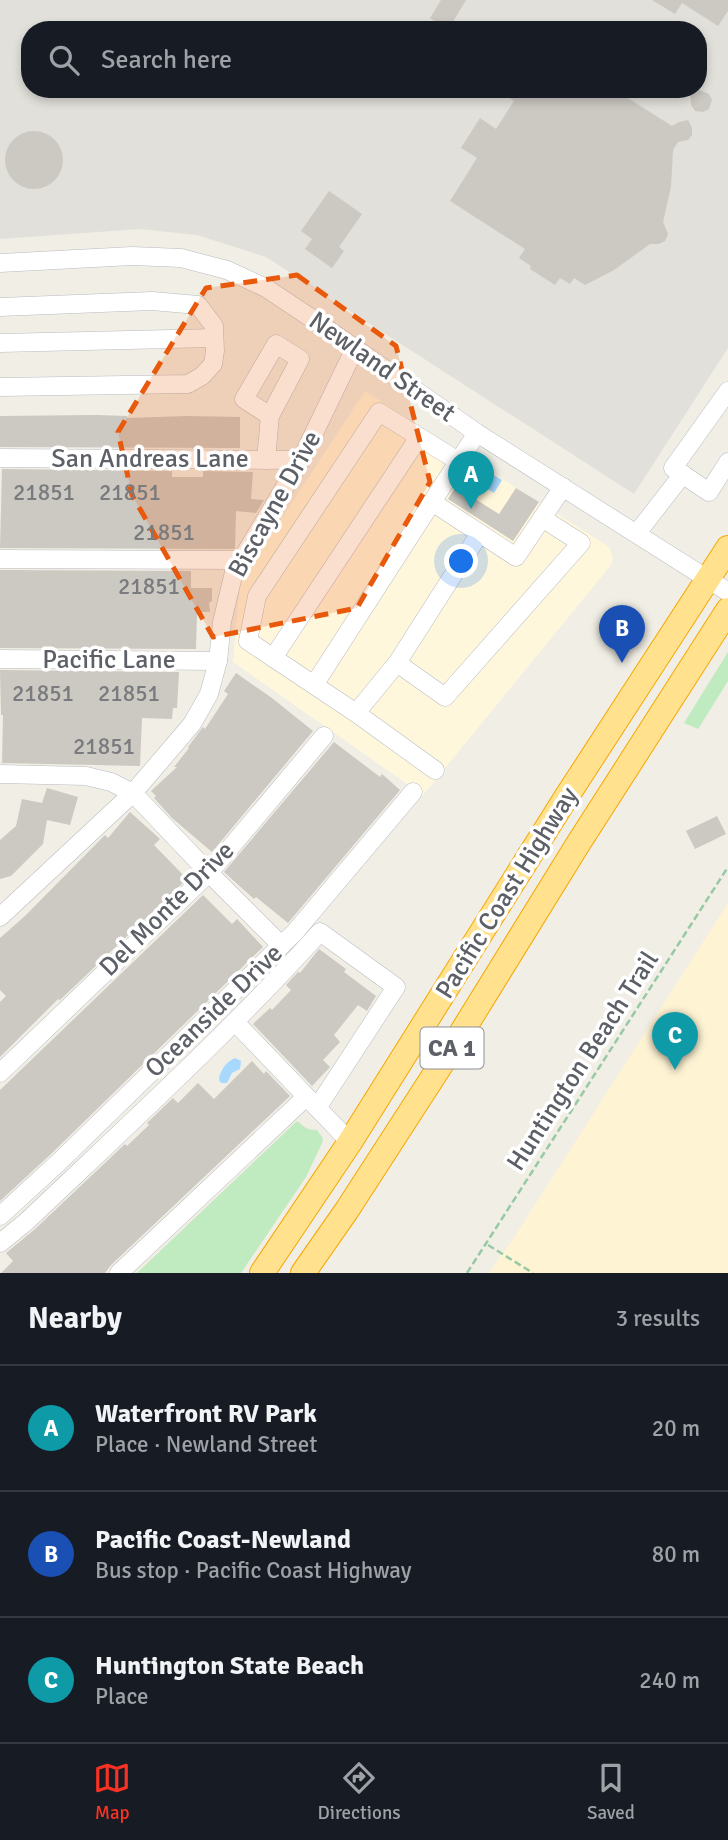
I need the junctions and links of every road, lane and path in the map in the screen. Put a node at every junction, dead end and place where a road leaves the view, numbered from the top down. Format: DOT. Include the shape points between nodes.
graph roads {
  1 [pos="0,263"];
  2 [pos="0,307"];
  3 [pos="214,338"];
  4 [pos="0,343"];
  5 [pos="355,348"];
  6 [pos="0,387"];
  7 [pos="728,391"];
  8 [pos="270,416"];
  9 [pos="477,433"];
  10 [pos="419,437"];
  11 [pos="0,458"];
  12 [pos="266,460"];
  13 [pos="301,460"];
  14 [pos="458,461"];
  15 [pos="728,462"];
  16 [pos="682,474"];
  17 [pos="563,487"];
  18 [pos="432,502"];
  19 [pos="542,518"];
  20 [pos="480,533"];
  21 [pos="637,533"];
  22 [pos="728,548"];
  23 [pos="0,559"];
  24 [pos="242,560"];
  25 [pos="718,585"];
  26 [pos="728,610"];
  27 [pos="273,657"];
  28 [pos="0,659"];
  29 [pos="218,660"];
  30 [pos="397,663"];
  31 [pos="314,685"];
  32 [pos="356,713"];
  33 [pos="324,736"];
  34 [pos="435,770"];
  35 [pos="0,774"];
  36 [pos="413,792"];
  37 [pos="133,793"];
  38 [pos="728,867"];
  39 [pos="209,873"];
  40 [pos="0,917"];
  41 [pos="281,945"];
  42 [pos="236,1022"];
  43 [pos="0,1073"];
  44 [pos="312,1102"];
  45 [pos="349,1142"];
  46 [pos="0,1216"];
  47 [pos="0,1243"];
  48 [pos="487,1244"];
  49 [pos="119,1273"];
  50 [pos="262,1273"];
  51 [pos="303,1273"];
  52 [pos="467,1273"];
  53 [pos="533,1273"];
  1 -- 5 [label="street, Newland Street" via="181,258 227,270 266,288"];
  2 -- 3 [label="street" via="198,305 214,326"];
  3 -- 4 [label="street"];
  3 -- 6 [label="street" via="213,364 188,384"];
  5 -- 9 [label="street, Newland Street"];
  5 -- 13 [label="street, Biscayne Drive"];
  7 -- 16 [label="street" via="673,468"];
  8 -- 12 [label="street"];
  9 -- 14 [label="street"];
  9 -- 17 [label="street, Newland Street"];
  10 -- 14 [label="street"];
  10 -- 27 [label="street"];
  10 -- 27 [label="street" via="379,412 363,435 257,596 248,641"];
  11 -- 12 [label="street, San Andreas Lane"];
  12 -- 13 [label="street, San Andreas Lane"];
  13 -- 24 [label="street, Biscayne Drive"];
  14 -- 18 [label="street"];
  15 -- 16 [label="street" via="709,492"];
  16 -- 21 [label="street"];
  17 -- 19 [label="street"];
  17 -- 21 [label="street, Newland Street"];
  18 -- 20 [label="street"];
  18 -- 31 [label="street"];
  19 -- 20 [label="street" via="516,556"];
  19 -- 30 [label="street" via="581,543 445,697"];
  20 -- 30 [label="street"];
  21 -- 25 [label="street, Newland Street"];
  22 -- 25 [label="highway, Pacific Coast Highway / CA 1"];
  23 -- 24 [label="street"];
  24 -- 29 [label="street, Biscayne Drive" via="229,588"];
  25 -- 45 [label="highway, Pacific Coast Highway / CA 1" via="566,796"];
  26 -- 51 [label="highway, Pacific Coast Highway / CA 1" via="455,1043"];
  27 -- 31 [label="street"];
  28 -- 29 [label="street, Pacific Lane"];
  29 -- 37 [label="street, Biscayne Drive" via="209,694 192,724"];
  30 -- 32 [label="street"];
  31 -- 32 [label="street"];
  32 -- 34 [label="street"];
  33 -- 39 [label="street, Del Monte Drive"];
  35 -- 37 [label="street" via="86,776"];
  36 -- 41 [label="street, Oceanside Drive"];
  37 -- 39 [label="street"];
  37 -- 40 [label="street, Biscayne Drive"];
  38 -- 48 [label="path, Huntington Beach Trail"];
  39 -- 41 [label="street"];
  39 -- 43 [label="street, Del Monte Drive"];
  41 -- 46 [label="street, Oceanside Drive"];
  42 -- 44 [label="street"];
  42 -- 44 [label="street" via="320,932 396,988"];
  42 -- 47 [label="street"];
  44 -- 45 [label="street"];
  44 -- 49 [label="street"];
  45 -- 50 [label="highway, Pacific Coast Highway / CA 1"];
  48 -- 52 [label="path, Huntington Beach Trail"];
  48 -- 53 [label="path"];
}
